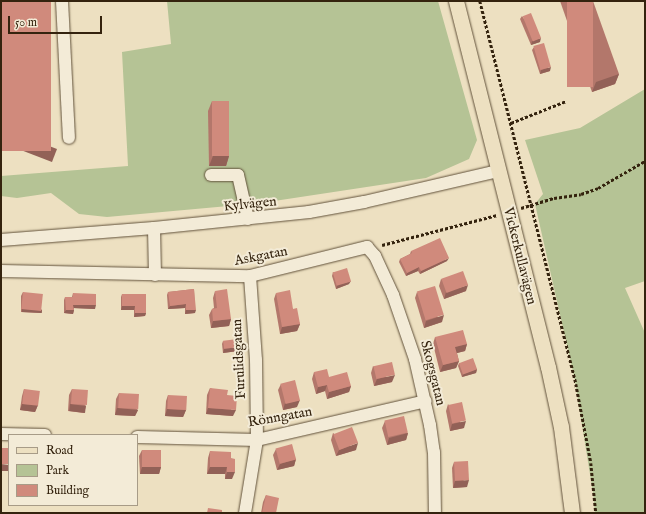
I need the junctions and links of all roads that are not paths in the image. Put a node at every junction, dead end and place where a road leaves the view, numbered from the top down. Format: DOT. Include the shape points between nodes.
graph roads {
  1 [pos="62,1"];
  2 [pos="456,1"];
  3 [pos="70,138"];
  4 [pos="498,171"];
  5 [pos="211,175"];
  6 [pos="248,219"];
  7 [pos="154,228"];
  8 [pos="1,240"];
  9 [pos="370,249"];
  10 [pos="1,271"];
  11 [pos="155,275"];
  12 [pos="250,276"];
  13 [pos="426,401"];
  14 [pos="138,437"];
  15 [pos="257,440"];
  16 [pos="245,513"];
  17 [pos="435,513"];
  18 [pos="572,513"];
  1 -- 3 [label="street"];
  2 -- 4 [label="main road, Vickerkullavägen"];
  4 -- 6 [label="street, Kylvägen" via="364,202"];
  4 -- 18 [label="main road, Vickerkullavägen" via="561,427"];
  5 -- 6 [label="street" via="238,175"];
  6 -- 7 [label="street, Kylvägen"];
  7 -- 8 [label="street, Kylvägen"];
  7 -- 11 [label="street"];
  9 -- 12 [label="street, Askgatan" via="362,247"];
  9 -- 13 [label="street, Skogsgatan" via="381,268 404,324"];
  10 -- 11 [label="street, Askgatan"];
  11 -- 12 [label="street, Askgatan"];
  12 -- 15 [label="street, Furulidsgatan" via="256,360"];
  13 -- 15 [label="street, Rönngatan"];
  13 -- 17 [label="street, Skogsgatan" via="434,452"];
  14 -- 15 [label="street, Rönngatan"];
  15 -- 16 [label="street, Furulidsgatan"];
}
